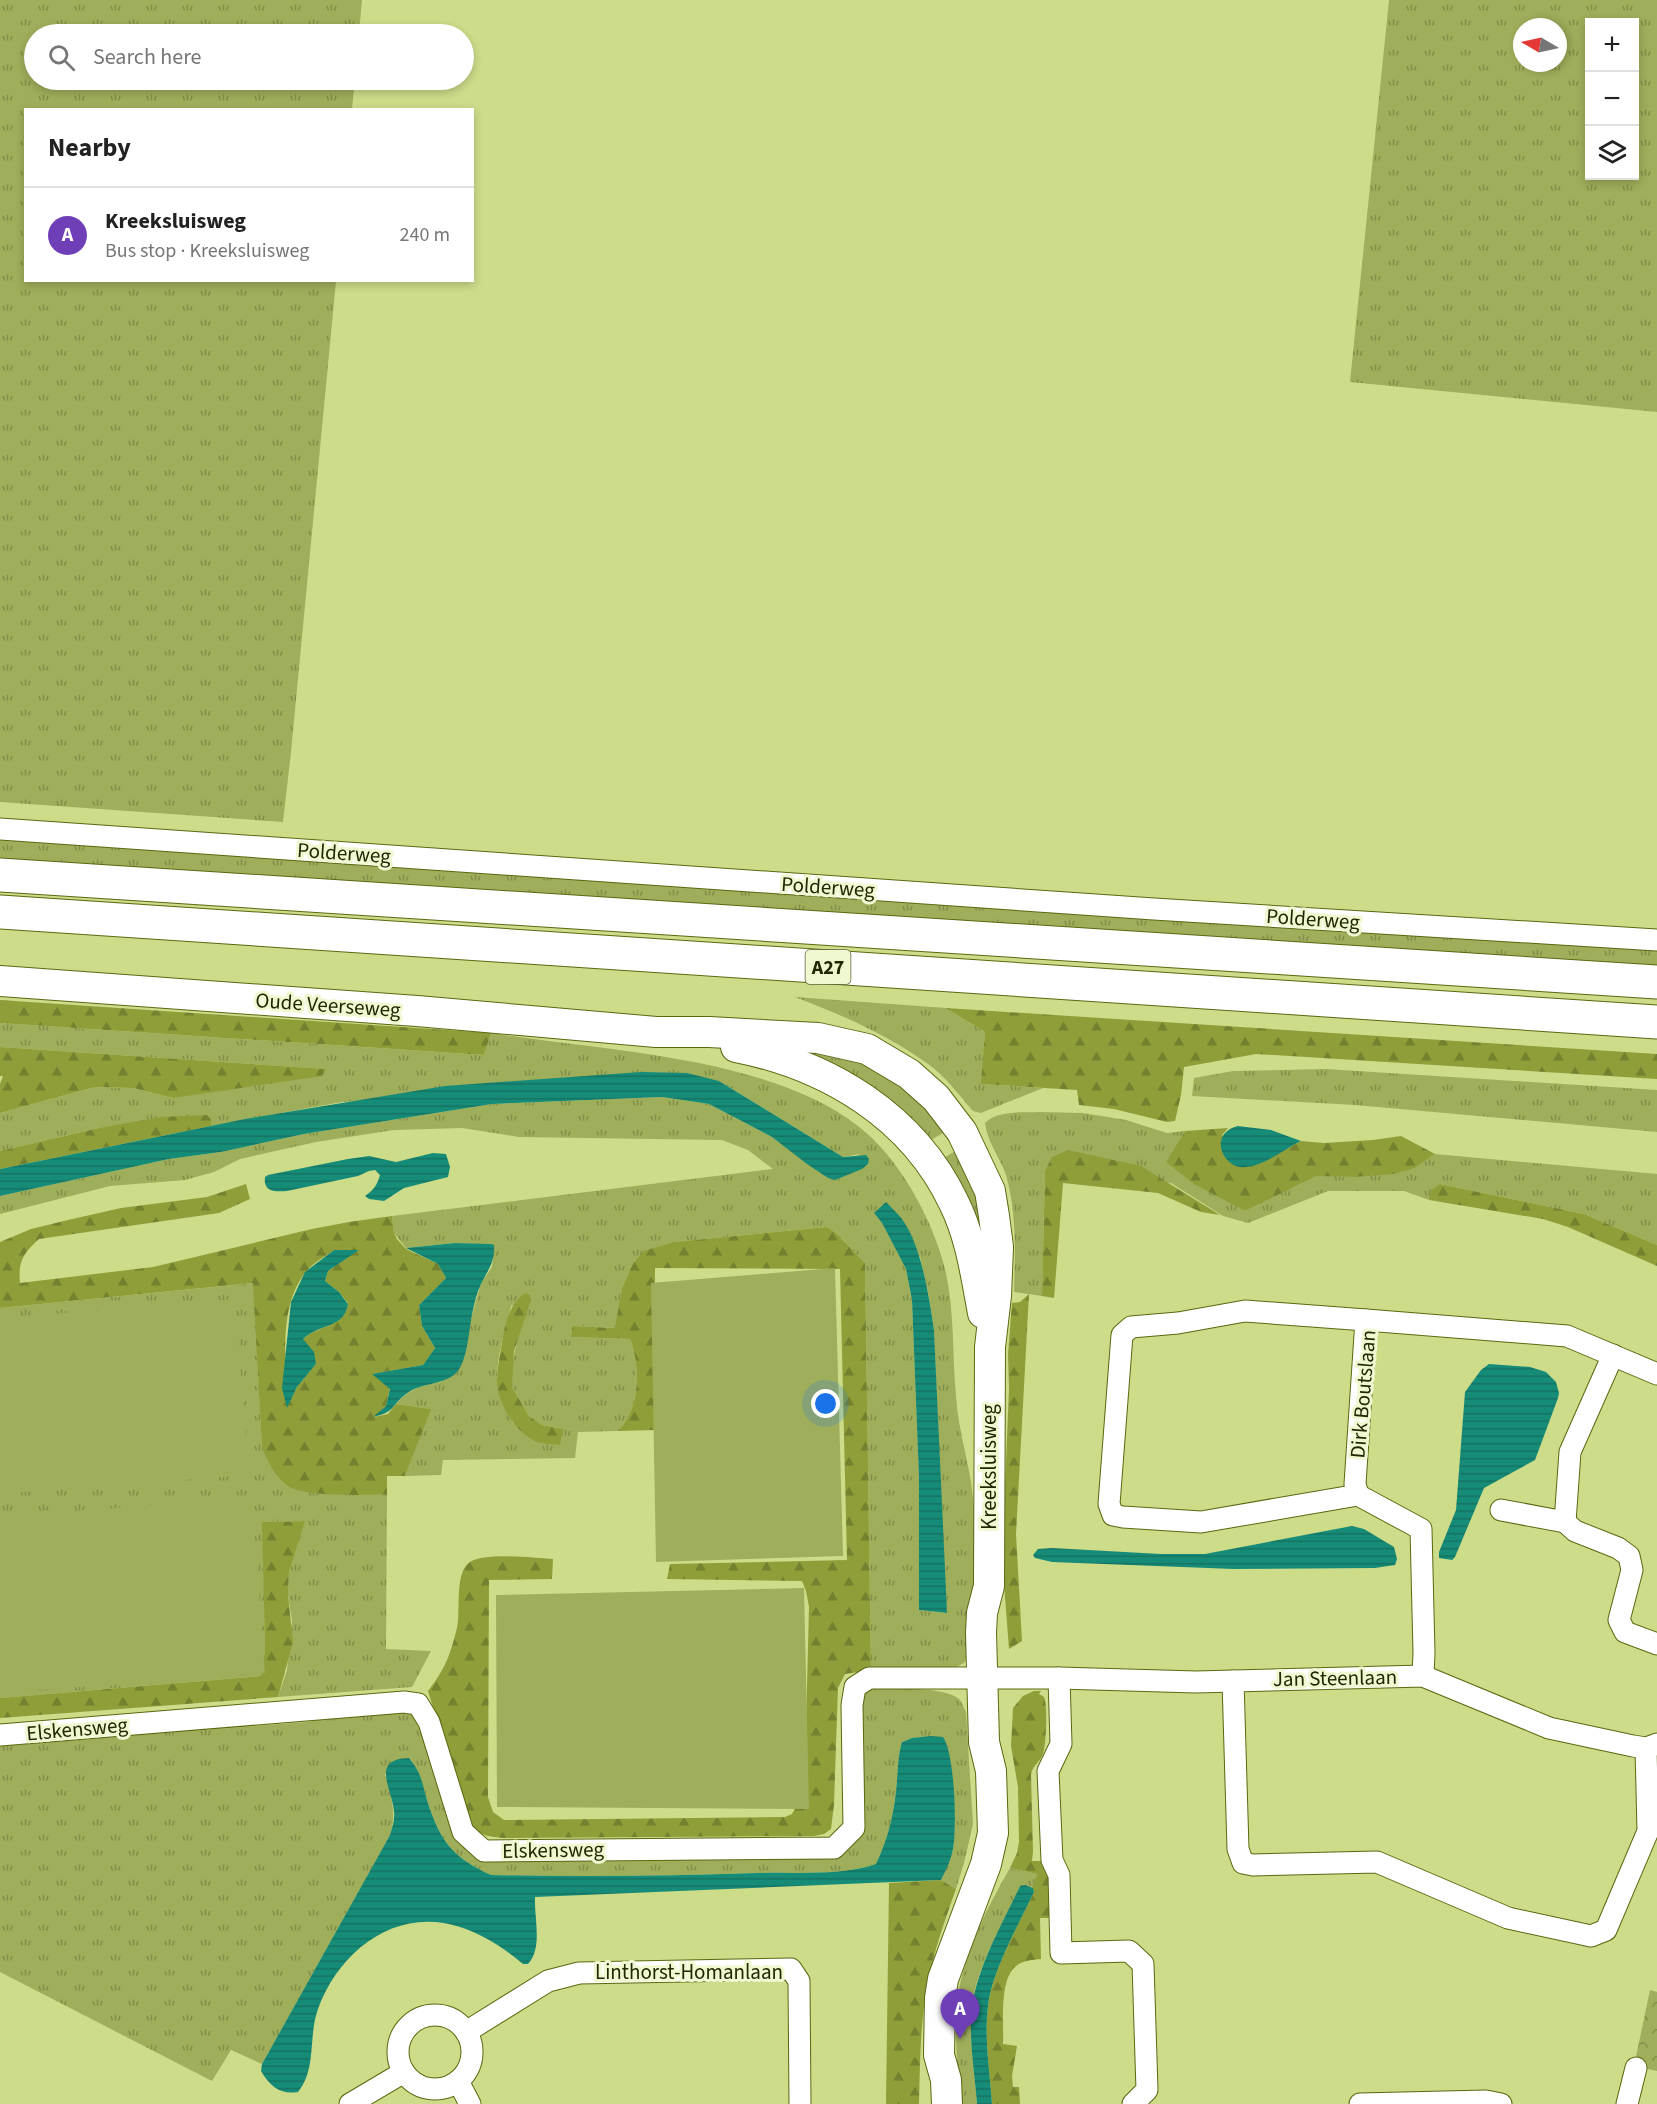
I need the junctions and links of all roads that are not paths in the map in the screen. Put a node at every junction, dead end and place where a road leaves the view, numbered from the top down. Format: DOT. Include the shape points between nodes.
graph roads {
  1 [pos="0,829"];
  2 [pos="0,875"];
  3 [pos="0,912"];
  4 [pos="1657,940"];
  5 [pos="0,981"];
  6 [pos="1657,982"];
  7 [pos="1657,1022"];
  8 [pos="656,1032"];
  9 [pos="962,1132"];
  10 [pos="926,1155"];
  11 [pos="1366,1320"];
  12 [pos="990,1347"];
  13 [pos="1613,1355"];
  14 [pos="1657,1374"];
  15 [pos="1358,1495"];
  16 [pos="1501,1510"];
  17 [pos="1565,1522"];
  18 [pos="1657,1644"];
  19 [pos="1423,1676"];
  20 [pos="991,1678"];
  21 [pos="1059,1678"];
  22 [pos="1233,1681"];
  23 [pos="0,1735"];
  24 [pos="1652,1746"];
  25 [pos="466,2032"];
  26 [pos="939,2055"];
  27 [pos="1636,2068"];
  28 [pos="404,2072"];
  29 [pos="458,2081"];
  30 [pos="1140,2097"];
  31 [pos="350,2104"];
  32 [pos="470,2104"];
  33 [pos="800,2104"];
  34 [pos="931,2104"];
  35 [pos="947,2104"];
  36 [pos="1360,2104"];
  37 [pos="1501,2104"];
  38 [pos="1627,2104"];
  1 -- 4 [label="street, Polderweg"];
  2 -- 6 [label="highway, A27"];
  3 -- 7 [label="highway, A27"];
  5 -- 8 [label="street, Oude Veerseweg"];
  8 -- 9 [label="street, Oude Veerseweg" via="818,1038 867,1049 909,1074 936,1098"];
  8 -- 10 [label="street, Oude Veerseweg" via="770,1054 811,1070 854,1092 883,1113"];
  9 -- 12 [label="street, Kreeksluisweg" via="990,1191 996,1226 996,1296"];
  10 -- 12 [label="street, Kreeksluisweg" via="955,1204 973,1257"];
  11 -- 13 [label="street, Dirk Boutslaan" via="1567,1336"];
  11 -- 15 [label="street, Dirk Boutslaan" via="1355,1484"];
  11 -- 15 [label="street" via="1245,1311 1131,1327 1122,1335 1109,1504 1113,1515 1123,1517 1201,1522"];
  12 -- 20 [label="street, Kreeksluisweg" via="989,1586 997,1621"];
  13 -- 14 [label="street, Dirk Boutslaan"];
  13 -- 17 [label="street" via="1570,1452"];
  15 -- 19 [label="street" via="1421,1529"];
  16 -- 17 [label="street"];
  17 -- 18 [label="street" via="1575,1531 1629,1556 1632,1570 1619,1620 1625,1632"];
  19 -- 22 [label="street, Jan Steenlaan"];
  19 -- 24 [label="street, Jan Steenlaan" via="1549,1728"];
  20 -- 21 [label="street, Jan Steenlaan"];
  20 -- 23 [label="street, Elskensweg" via="869,1678 855,1687 854,1828 834,1848 484,1851 463,1833 429,1722 418,1704 404,1702"];
  20 -- 26 [label="street, Kreeksluisweg" via="998,1740 991,1771 993,1833 986,1864 943,1978"];
  21 -- 22 [label="street, Jan Steenlaan"];
  21 -- 30 [label="street" via="1061,1744 1048,1771 1052,1860 1059,1875 1061,1953 1129,1951 1143,1964"];
  22 -- 24 [label="street" via="1238,1849 1243,1863 1377,1862 1508,1918 1591,1936 1606,1930 1648,1831"];
  25 -- 28 [label="street" via="448,2018 426,2017 415,2022 407,2029 398,2050"];
  25 -- 29 [label="street" via="471,2061"];
  25 -- 33 [label="street, Linthorst-Homanlaan" via="548,1981 579,1973 791,1969 799,1981"];
  26 -- 34 [label="street, Kreeksluisweg" via="932,2074"];
  26 -- 35 [label="street, Kreeksluisweg"];
  27 -- 38 [label="street"];
  28 -- 29 [label="street" via="426,2088 444,2088"];
  28 -- 31 [label="street"];
  29 -- 32 [label="street"];
  36 -- 37 [label="street"];
}
